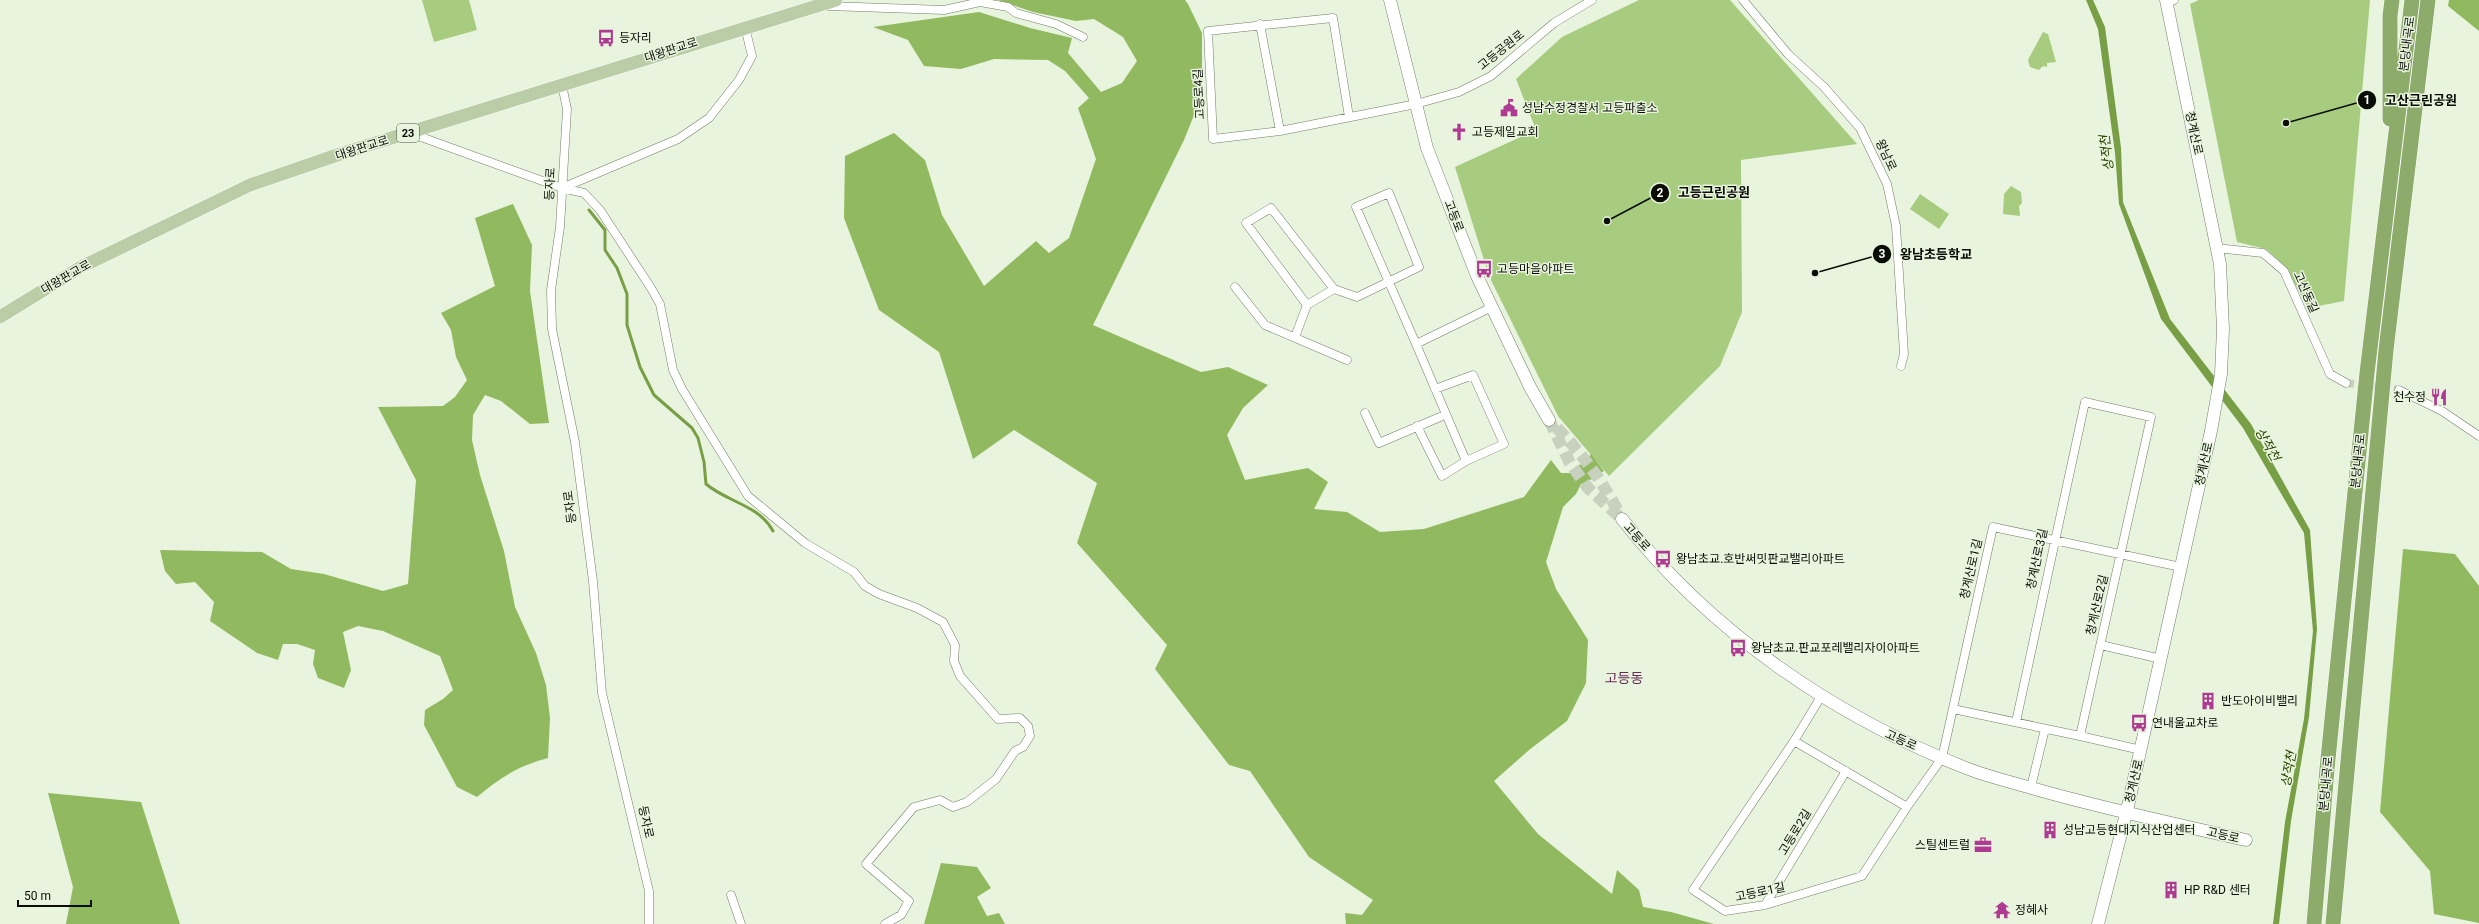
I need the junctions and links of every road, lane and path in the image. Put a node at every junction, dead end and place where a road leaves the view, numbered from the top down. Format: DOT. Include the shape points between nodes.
graph roads {
  1 [pos="836,0"];
  2 [pos="1390,0"];
  3 [pos="1592,0"];
  4 [pos="1743,0"];
  5 [pos="2392,0"];
  6 [pos="2412,0"];
  7 [pos="2428,0"];
  8 [pos="2434,0"];
  9 [pos="2169,1"];
  10 [pos="815,5"];
  11 [pos="1260,24"];
  12 [pos="745,27"];
  13 [pos="1083,37"];
  14 [pos="562,85"];
  15 [pos="1416,104"];
  16 [pos="1349,117"];
  17 [pos="1280,131"];
  18 [pos="410,132"];
  19 [pos="2390,180"];
  20 [pos="2405,182"];
  21 [pos="562,188"];
  22 [pos="2216,248"];
  23 [pos="1388,282"];
  24 [pos="1235,287"];
  25 [pos="1334,289"];
  26 [pos="1307,305"];
  27 [pos="1492,307"];
  28 [pos="0,317"];
  29 [pos="1295,337"];
  30 [pos="1416,344"];
  31 [pos="1347,360"];
  32 [pos="1901,366"];
  33 [pos="2346,383"];
  34 [pos="1435,389"];
  35 [pos="2399,390"];
  36 [pos="2085,402"];
  37 [pos="1365,413"];
  38 [pos="1440,417"];
  39 [pos="1549,420"];
  40 [pos="1417,426"];
  41 [pos="2479,436"];
  42 [pos="1466,461"];
  43 [pos="1622,519"];
  44 [pos="2054,540"];
  45 [pos="2121,554"];
  46 [pos="2181,567"];
  47 [pos="2100,645"];
  48 [pos="2161,659"];
  49 [pos="1822,695"];
  50 [pos="1953,708"];
  51 [pos="2016,722"];
  52 [pos="2045,729"];
  53 [pos="2080,736"];
  54 [pos="1794,741"];
  55 [pos="2140,750"];
  56 [pos="1942,758"];
  57 [pos="1846,771"];
  58 [pos="2031,787"];
  59 [pos="1908,807"];
  60 [pos="2127,812"];
  61 [pos="2246,840"];
  62 [pos="731,895"];
  63 [pos="1765,905"];
  64 [pos="650,924"];
  65 [pos="740,924"];
  66 [pos="885,924"];
  67 [pos="2098,924"];
  68 [pos="2314,924"];
  69 [pos="2333,924"];
  1 -- 10 [label="main road, 대왕판교로 / 23"];
  2 -- 15 [label="street, 고등로"];
  3 -- 15 [label="street, 고등공원로" via="1554,23 1491,76 1459,92"];
  4 -- 32 [label="street, 왕남로" via="1788,54 1824,86 1860,128 1887,184 1896,226 1904,354"];
  5 -- 19 [label="highway"];
  6 -- 19 [label="highway, 분당내곡로"];
  7 -- 20 [label="highway, 분당내곡로"];
  8 -- 20 [label="highway"];
  9 -- 22 [label="street, 청계산로"];
  10 -- 12 [label="main road, 대왕판교로 / 23"];
  10 -- 13 [label="street" via="944,10 980,2 1008,7 1016,13 1056,24"];
  11 -- 16 [label="street, 고등로4길" via="1333,18"];
  11 -- 17 [label="street"];
  11 -- 17 [label="street, 고등로4길" via="1208,32 1213,139"];
  12 -- 14 [label="main road, 대왕판교로 / 23"];
  12 -- 21 [label="street" via="752,56 739,80 709,118 678,140"];
  14 -- 18 [label="main road, 대왕판교로 / 23"];
  14 -- 21 [label="street, 등자로" via="567,109"];
  15 -- 16 [label="street, 고등로4길"];
  15 -- 27 [label="street, 고등로" via="1427,148 1477,276"];
  16 -- 17 [label="street, 고등로4길"];
  18 -- 21 [label="street"];
  18 -- 28 [label="main road, 대왕판교로 / 23" via="250,185 81,267"];
  19 -- 68 [label="highway, 분당내곡로" via="2348,552"];
  20 -- 69 [label="highway, 분당내곡로" via="2386,350"];
  21 -- 64 [label="street, 등자로" via="560,227 551,290 552,329 575,442 593,581 602,693 649,891"];
  21 -- 66 [label="street" via="584,193 600,210 651,288 660,304 673,370 748,496 805,543 854,572 865,586 943,622 955,645 954,661 960,676 998,719 1020,718 1028,726 1030,736 1023,746 1015,751 992,783 967,802 953,807 940,800 914,807 866,864 909,901 901,915"];
  22 -- 33 [label="street, 고산동길" via="2263,253 2284,271 2330,374"];
  22 -- 46 [label="street, 청계산로" via="2220,264 2223,329 2221,374"];
  23 -- 23 [label="street" via="1356,207 1389,193 1419,267"];
  23 -- 25 [label="street" via="1357,297"];
  23 -- 30 [label="street"];
  24 -- 29 [label="street" via="1265,325"];
  25 -- 26 [label="street"];
  25 -- 26 [label="street" via="1271,208 1246,224"];
  26 -- 29 [label="street"];
  27 -- 30 [label="street"];
  27 -- 39 [label="street, 고등로" via="1530,387"];
  29 -- 31 [label="street"];
  30 -- 34 [label="street"];
  34 -- 42 [label="street"];
  34 -- 42 [label="street" via="1473,375 1504,444"];
  35 -- 41 [label="street" via="2442,411"];
  36 -- 44 [label="street, 청계산로3길"];
  36 -- 45 [label="street, 청계산로2길" via="2151,417"];
  37 -- 40 [label="street" via="1379,443"];
  38 -- 40 [label="street"];
  40 -- 42 [label="street" via="1442,476"];
  43 -- 49 [label="street, 고등로" via="1686,591 1750,646"];
  44 -- 45 [label="street, 청계산로1길"];
  44 -- 50 [label="street, 청계산로1길" via="1993,527"];
  44 -- 51 [label="street, 청계산로3길"];
  45 -- 46 [label="street, 청계산로1길"];
  45 -- 47 [label="street, 청계산로2길"];
  46 -- 48 [label="street, 청계산로"];
  47 -- 48 [label="street"];
  47 -- 53 [label="street, 청계산로2길"];
  48 -- 55 [label="street, 청계산로"];
  49 -- 54 [label="street, 고등로1길"];
  49 -- 56 [label="street, 고등로" via="1880,731"];
  50 -- 51 [label="street"];
  50 -- 56 [label="street, 청계산로1길"];
  51 -- 52 [label="street"];
  52 -- 53 [label="street"];
  52 -- 58 [label="street"];
  53 -- 55 [label="street"];
  54 -- 57 [label="street"];
  54 -- 63 [label="street, 고등로1길" via="1693,890 1725,911"];
  55 -- 60 [label="street, 청계산로"];
  56 -- 58 [label="street, 고등로" via="1967,769"];
  56 -- 59 [label="street, 고등로1길"];
  57 -- 59 [label="street"];
  57 -- 63 [label="street, 고등로2길"];
  58 -- 60 [label="street, 고등로"];
  59 -- 63 [label="street, 고등로1길" via="1862,876"];
  60 -- 61 [label="street, 고등로"];
  60 -- 67 [label="street, 청계산로"];
  62 -- 65 [label="street"];
}
